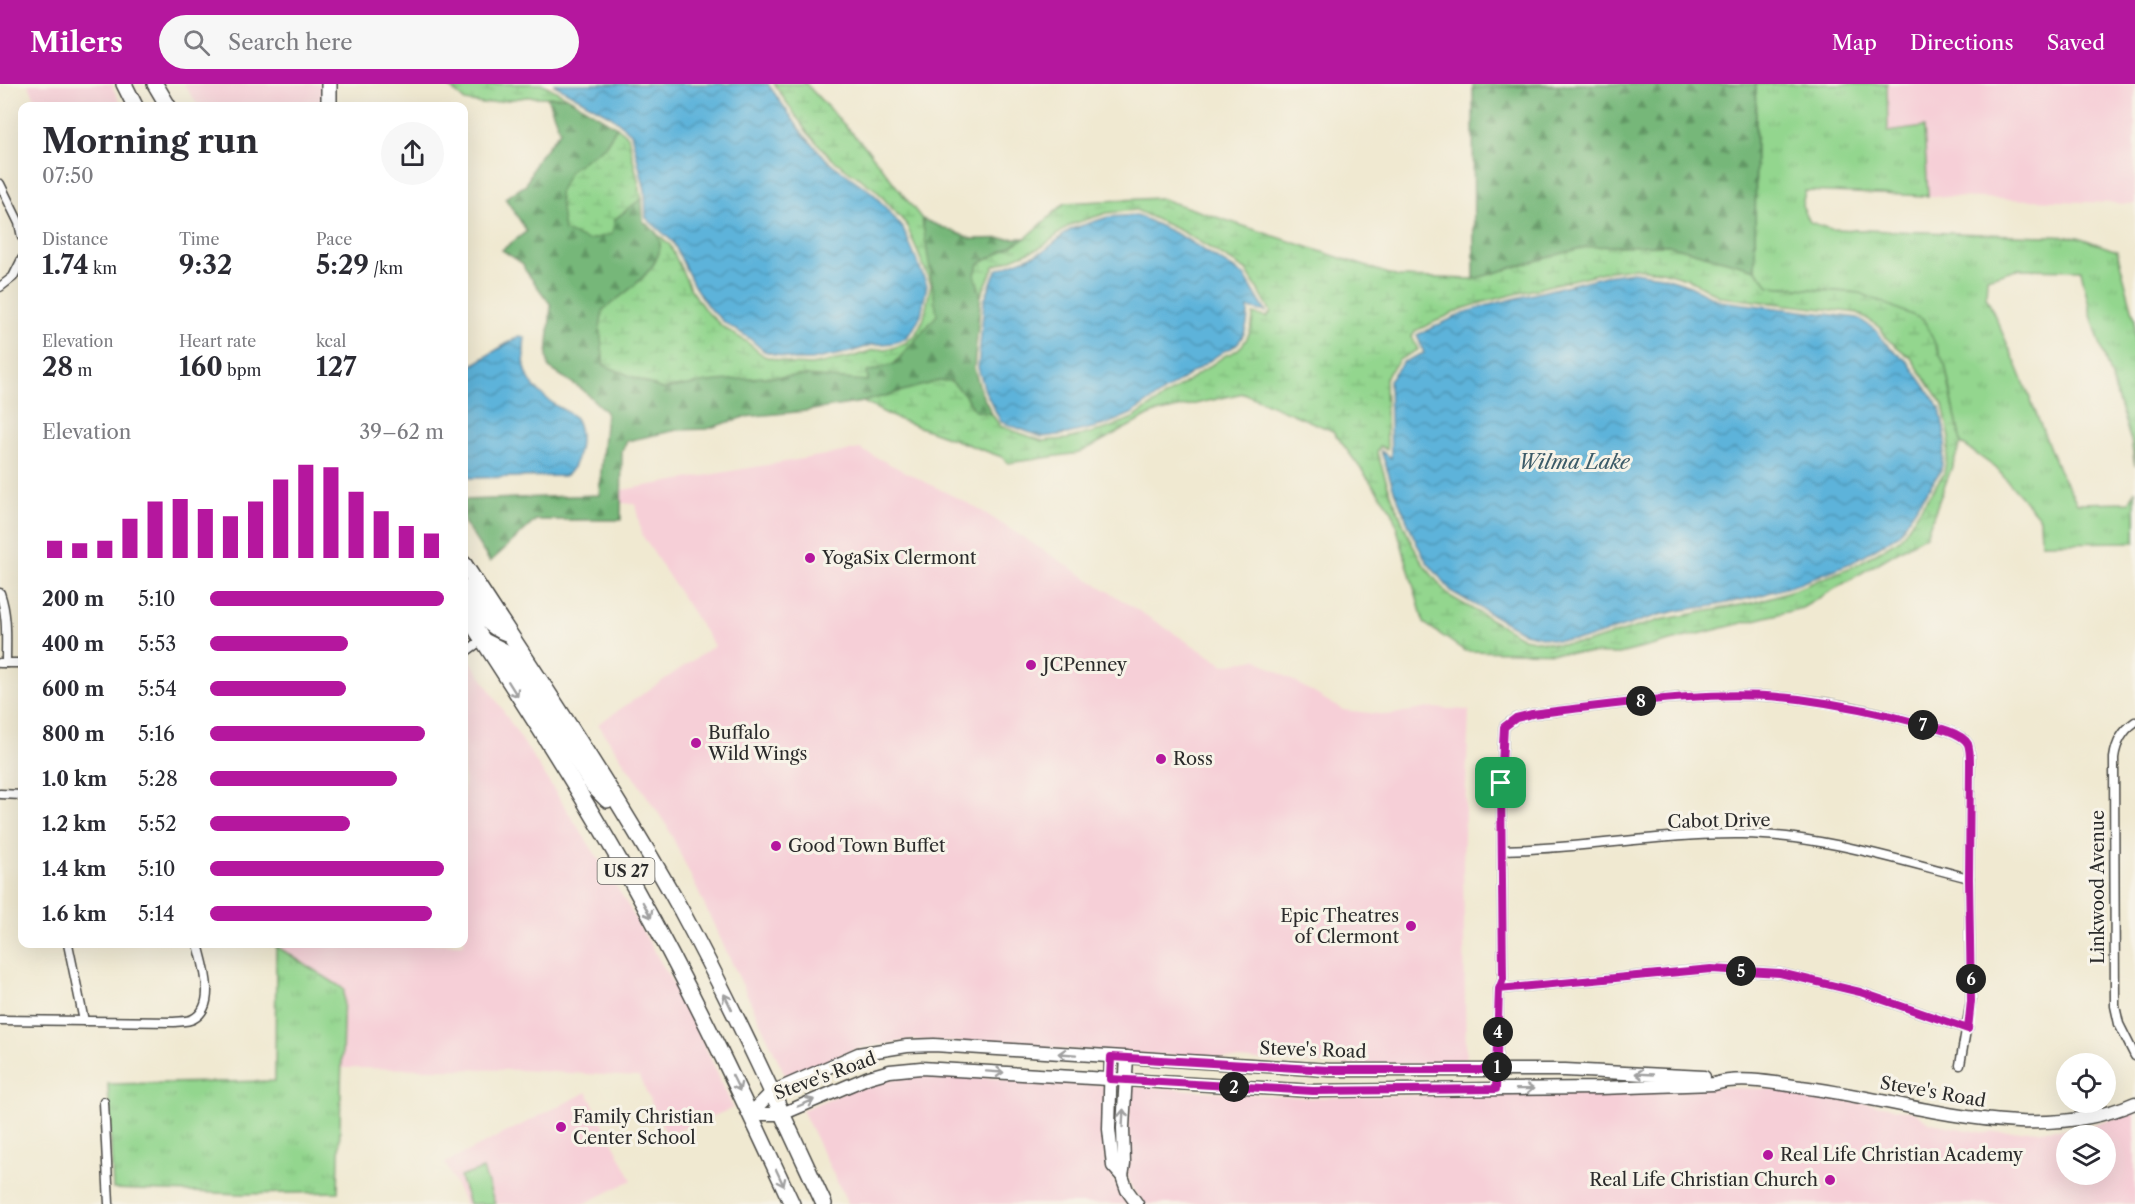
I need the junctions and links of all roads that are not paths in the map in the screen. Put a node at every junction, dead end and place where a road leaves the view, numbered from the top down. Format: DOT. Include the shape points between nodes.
graph roads {
  1 [pos="124,84"];
  2 [pos="155,84"];
  3 [pos="329,84"];
  4 [pos="133,102"];
  5 [pos="166,102"];
  6 [pos="329,102"];
  7 [pos="0,184"];
  8 [pos="18,221"];
  9 [pos="18,269"];
  10 [pos="0,286"];
  11 [pos="468,570"];
  12 [pos="0,593"];
  13 [pos="468,594"];
  14 [pos="468,617"];
  15 [pos="509,634"];
  16 [pos="482,640"];
  17 [pos="468,650"];
  18 [pos="3,663"];
  19 [pos="2135,722"];
  20 [pos="0,794"];
  21 [pos="18,795"];
  22 [pos="633,829"];
  23 [pos="1502,850"];
  24 [pos="1969,878"];
  25 [pos="70,948"];
  26 [pos="199,948"];
  27 [pos="1499,989"];
  28 [pos="0,1020"];
  29 [pos="84,1021"];
  30 [pos="1968,1029"];
  31 [pos="2135,1056"];
  32 [pos="1111,1057"];
  33 [pos="1127,1058"];
  34 [pos="1960,1065"];
  35 [pos="1496,1070"];
  36 [pos="1110,1079"];
  37 [pos="1126,1080"];
  38 [pos="1723,1081"];
  39 [pos="1496,1089"];
  40 [pos="772,1092"];
  41 [pos="104,1102"];
  42 [pos="2135,1103"];
  43 [pos="750,1114"];
  44 [pos="782,1114"];
  45 [pos="1122,1176"];
  46 [pos="109,1204"];
  47 [pos="792,1204"];
  48 [pos="824,1204"];
  49 [pos="1137,1204"];
  1 -- 4 [label="highway"];
  2 -- 5 [label="highway"];
  3 -- 6 [label="highway"];
  7 -- 8 [label="street"];
  9 -- 10 [label="street"];
  11 -- 15 [label="highway, US 27"];
  12 -- 18 [label="street" via="7,626"];
  13 -- 15 [label="highway" via="485,620"];
  14 -- 16 [label="highway, US 27"];
  15 -- 22 [label="highway, US 27"];
  16 -- 17 [label="street"];
  16 -- 22 [label="highway" via="504,651 512,660 593,786"];
  16 -- 43 [label="highway, US 27, one-way" via="635,888 699,1007"];
  19 -- 31 [label="street, Linkwood Avenue" via="2116,746 2114,794 2115,1006"];
  20 -- 21 [label="street"];
  40 -- 22 [label="highway, US 27, one-way" via="681,911"];
  23 -- 24 [label="street, Cabot Drive" via="1743,834 1851,848"];
  23 -- 24 [label="street" via="1504,727 1516,718 1663,699 1798,699 1879,712 1962,737 1969,748"];
  23 -- 27 [label="street" via="1503,979"];
  24 -- 30 [label="street"];
  25 -- 29 [label="street"];
  26 -- 29 [label="street" via="207,992 205,1004 192,1020"];
  27 -- 30 [label="street" via="1711,969 1780,973 1860,992"];
  27 -- 35 [label="street"];
  28 -- 29 [label="street"];
  30 -- 34 [label="street"];
  32 -- 33 [label="street, Steve's Road"];
  32 -- 36 [label="street"];
  32 -- 40 [label="street, Steve's Road, one-way" via="906,1046 858,1054"];
  33 -- 35 [label="street, Steve's Road" via="1329,1070"];
  33 -- 37 [label="street"];
  38 -- 35 [label="street, Steve's Road, one-way" via="1565,1070"];
  35 -- 39 [label="street"];
  36 -- 37 [label="street, Steve's Road"];
  44 -- 36 [label="street, Steve's Road, one-way" via="869,1077 910,1069"];
  36 -- 45 [label="street" via="1110,1146 1113,1166"];
  37 -- 39 [label="street, Steve's Road" via="1313,1091"];
  45 -- 37 [label="street, one-way"];
  39 -- 38 [label="street, Steve's Road, one-way"];
  38 -- 42 [label="street, Steve's Road" via="1832,1090 1986,1120 2072,1120 2112,1113"];
  40 -- 43 [label="street, Steve's Road"];
  40 -- 44 [label="highway, US 27"];
  41 -- 46 [label="street"];
  43 -- 44 [label="street, Steve's Road"];
  43 -- 47 [label="highway, US 27, one-way"];
  44 -- 48 [label="highway, US 27"];
  45 -- 49 [label="street"];
}
